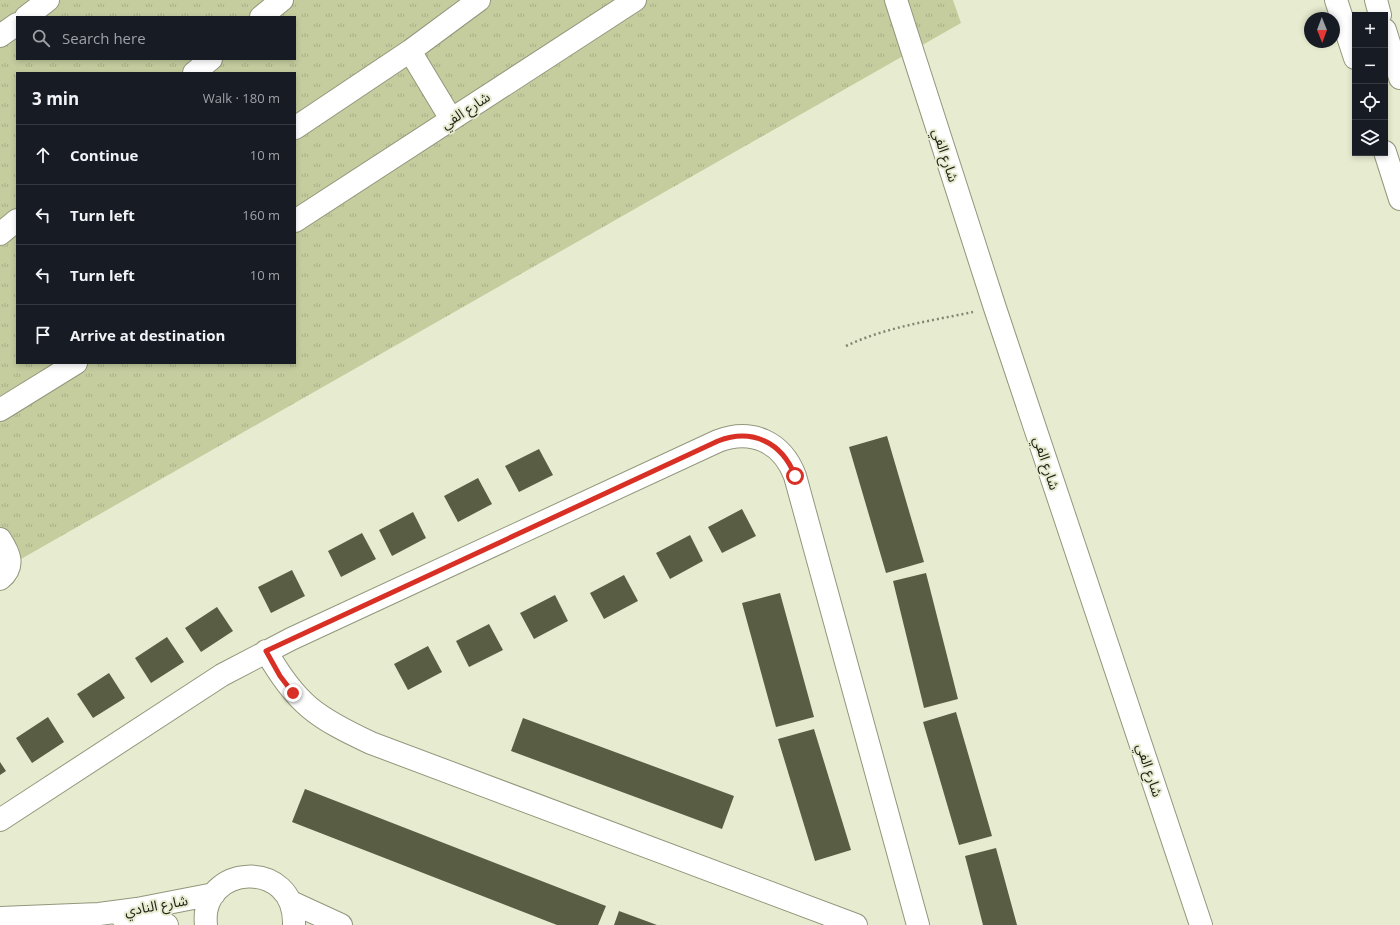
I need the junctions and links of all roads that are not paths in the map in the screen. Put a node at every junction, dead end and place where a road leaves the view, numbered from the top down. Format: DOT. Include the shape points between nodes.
graph roads {
  1 [pos="48,0"];
  2 [pos="282,0"];
  3 [pos="479,0"];
  4 [pos="635,0"];
  5 [pos="896,0"];
  6 [pos="1336,0"];
  7 [pos="1376,0"];
  8 [pos="1379,12"];
  9 [pos="27,16"];
  10 [pos="263,16"];
  11 [pos="16,25"];
  12 [pos="0,36"];
  13 [pos="1388,40"];
  14 [pos="1352,49"];
  15 [pos="410,51"];
  16 [pos="210,60"];
  17 [pos="195,72"];
  18 [pos="1400,78"];
  19 [pos="451,119"];
  20 [pos="296,127"];
  21 [pos="1386,156"];
  22 [pos="1400,199"];
  23 [pos="296,220"];
  24 [pos="16,221"];
  25 [pos="0,234"];
  26 [pos="74,364"];
  27 [pos="0,410"];
  28 [pos="0,539"];
  29 [pos="0,579"];
  30 [pos="266,651"];
  31 [pos="0,820"];
  32 [pos="214,894"];
  33 [pos="291,902"];
  34 [pos="99,914"];
  35 [pos="0,918"];
  36 [pos="167,925"];
  37 [pos="206,925"];
  38 [pos="294,925"];
  39 [pos="341,925"];
  40 [pos="856,925"];
  41 [pos="918,925"];
  42 [pos="1201,925"];
  1 -- 9 [label="street"];
  2 -- 10 [label="street"];
  3 -- 15 [label="street"];
  4 -- 19 [label="street, شارع الفي"];
  5 -- 42 [label="street, شارع الفي" via="995,308"];
  6 -- 14 [label="street"];
  7 -- 8 [label="street"];
  11 -- 12 [label="street"];
  13 -- 18 [label="street"];
  15 -- 19 [label="street"];
  15 -- 20 [label="street"];
  16 -- 17 [label="street"];
  19 -- 23 [label="street, شارع الفي"];
  21 -- 22 [label="street"];
  24 -- 25 [label="street"];
  26 -- 27 [label="street"];
  28 -- 29 [label="street" via="8,552 10,562 5,575"];
  30 -- 31 [label="street" via="222,676"];
  30 -- 40 [label="street" via="293,693 309,708 347,732"];
  30 -- 41 [label="street" via="718,441 743,436 770,443 790,463 795,476"];
  32 -- 33 [label="street" via="223,884 235,878 255,876 274,882"];
  32 -- 34 [label="street, شارع النادي"];
  32 -- 37 [label="street" via="208,906"];
  33 -- 38 [label="street"];
  33 -- 39 [label="street"];
  34 -- 35 [label="street, شارع النادي"];
  34 -- 36 [label="street, شارع النادي"];
}
